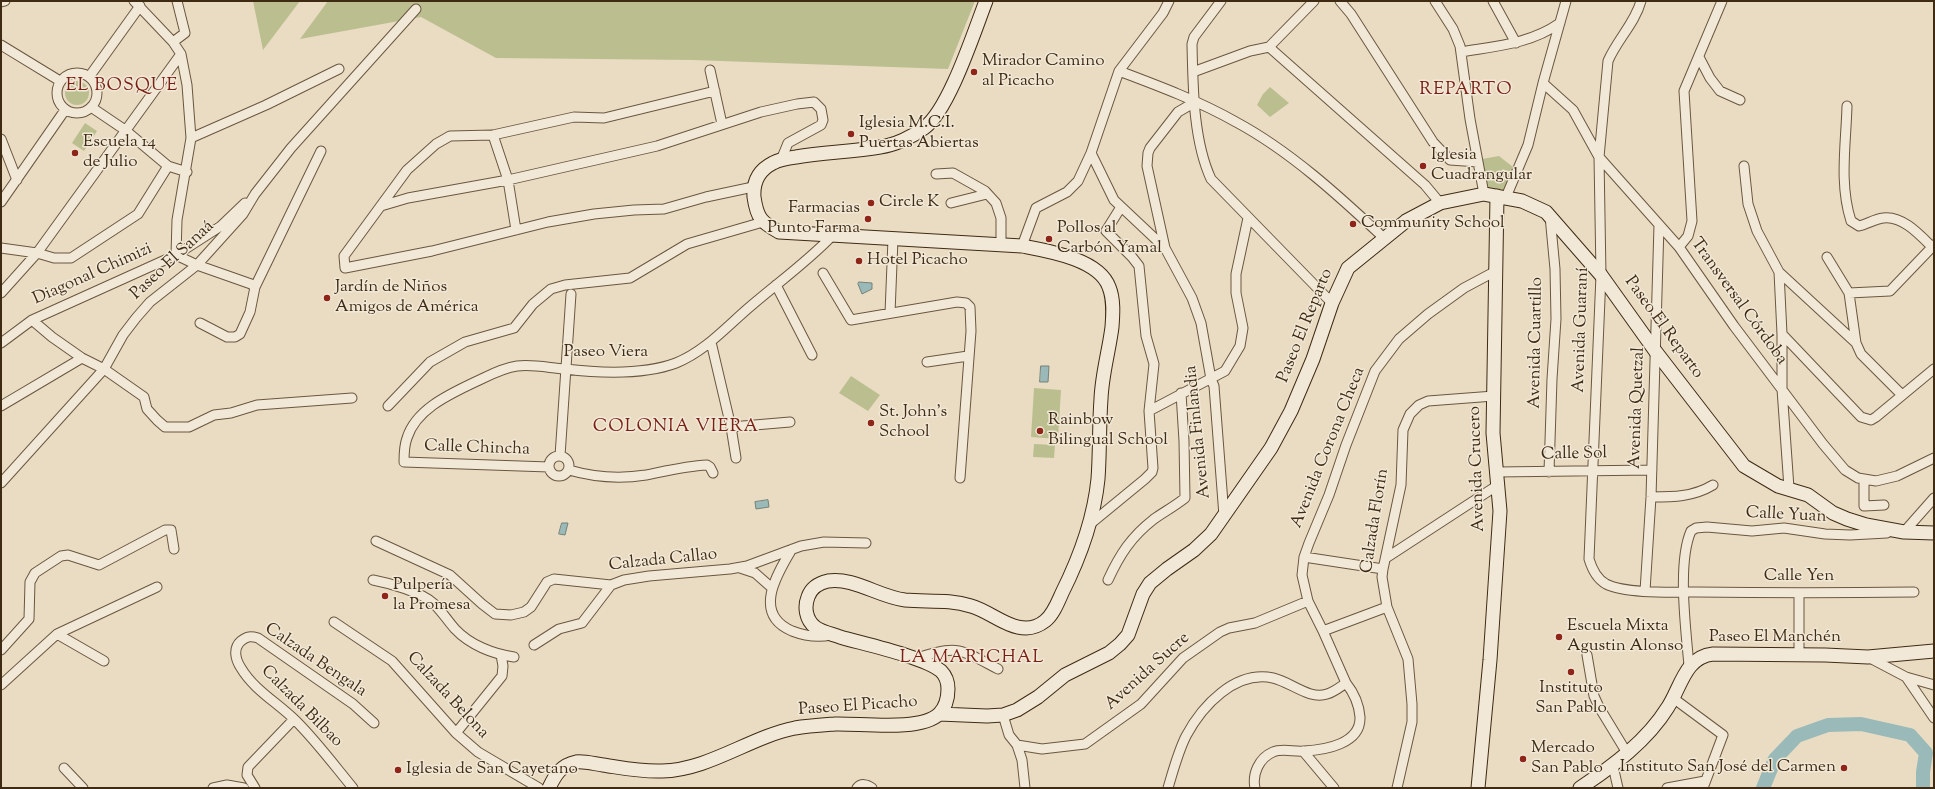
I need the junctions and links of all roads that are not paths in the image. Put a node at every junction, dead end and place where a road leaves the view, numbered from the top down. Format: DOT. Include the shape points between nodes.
graph roads {
  1 [pos="5,1"];
  2 [pos="177,1"];
  3 [pos="986,1"];
  4 [pos="1169,1"];
  5 [pos="1221,1"];
  6 [pos="1314,1"];
  7 [pos="1340,1"];
  8 [pos="1434,1"];
  9 [pos="1493,1"];
  10 [pos="1566,1"];
  11 [pos="1641,1"];
  12 [pos="1722,1"];
  13 [pos="1,2"];
  14 [pos="137,3"];
  15 [pos="416,9"];
  16 [pos="1560,23"];
  17 [pos="173,42"];
  18 [pos="1516,43"];
  19 [pos="1,45"];
  20 [pos="1269,47"];
  21 [pos="1461,52"];
  22 [pos="181,54"];
  23 [pos="1699,57"];
  24 [pos="339,69"];
  25 [pos="710,70"];
  26 [pos="1119,71"];
  27 [pos="1193,72"];
  28 [pos="89,77"];
  29 [pos="60,82"];
  30 [pos="1543,83"];
  31 [pos="715,91"];
  32 [pos="1740,100"];
  33 [pos="1195,102"];
  34 [pos="1847,106"];
  35 [pos="91,107"];
  36 [pos="65,110"];
  37 [pos="722,124"];
  38 [pos="125,130"];
  39 [pos="493,134"];
  40 [pos="191,138"];
  41 [pos="1,139"];
  42 [pos="321,151"];
  43 [pos="1091,153"];
  44 [pos="1599,157"];
  45 [pos="781,160"];
  46 [pos="1478,162"];
  47 [pos="168,166"];
  48 [pos="1744,166"];
  49 [pos="186,172"];
  50 [pos="936,174"];
  51 [pos="17,180"];
  52 [pos="508,180"];
  53 [pos="753,187"];
  54 [pos="255,194"];
  55 [pos="987,194"];
  56 [pos="1484,194"];
  57 [pos="1502,196"];
  58 [pos="1,202"];
  59 [pos="951,203"];
  60 [pos="1440,203"];
  61 [pos="381,206"];
  62 [pos="1120,207"];
  63 [pos="1550,216"];
  64 [pos="1248,218"];
  65 [pos="763,222"];
  66 [pos="1660,225"];
  67 [pos="516,230"];
  68 [pos="832,236"];
  69 [pos="1384,238"];
  70 [pos="893,239"];
  71 [pos="1001,244"];
  72 [pos="1022,246"];
  73 [pos="1933,246"];
  74 [pos="1679,247"];
  75 [pos="1,248"];
  76 [pos="1164,248"];
  77 [pos="36,253"];
  78 [pos="176,255"];
  79 [pos="1827,258"];
  80 [pos="197,265"];
  81 [pos="1494,272"];
  82 [pos="1779,272"];
  83 [pos="823,273"];
  84 [pos="1601,275"];
  85 [pos="776,285"];
  86 [pos="255,287"];
  87 [pos="1,292"];
  88 [pos="1849,293"];
  89 [pos="571,294"];
  90 [pos="1332,303"];
  91 [pos="890,313"];
  92 [pos="32,320"];
  93 [pos="200,323"];
  94 [pos="1782,334"];
  95 [pos="711,342"];
  96 [pos="1,343"];
  97 [pos="1856,343"];
  98 [pos="1656,352"];
  99 [pos="812,355"];
  100 [pos="968,356"];
  101 [pos="82,358"];
  102 [pos="927,362"];
  103 [pos="104,369"];
  104 [pos="566,369"];
  105 [pos="1934,369"];
  106 [pos="1211,379"];
  107 [pos="1782,389"];
  108 [pos="1181,394"];
  109 [pos="1902,395"];
  110 [pos="1494,396"];
  111 [pos="352,398"];
  112 [pos="1,406"];
  113 [pos="388,406"];
  114 [pos="1149,411"];
  115 [pos="790,422"];
  116 [pos="731,427"];
  117 [pos="560,456"];
  118 [pos="736,458"];
  119 [pos="1934,458"];
  120 [pos="404,462"];
  121 [pos="549,467"];
  122 [pos="569,470"];
  123 [pos="1652,470"];
  124 [pos="1593,471"];
  125 [pos="1549,472"];
  126 [pos="713,473"];
  127 [pos="960,478"];
  128 [pos="1497,479"];
  129 [pos="1864,479"];
  130 [pos="1,483"];
  131 [pos="1713,485"];
  132 [pos="1788,488"];
  133 [pos="1651,497"];
  134 [pos="1934,498"];
  135 [pos="1884,505"];
  136 [pos="1224,516"];
  137 [pos="1089,525"];
  138 [pos="1904,532"];
  139 [pos="1934,533"];
  140 [pos="376,541"];
  141 [pos="866,543"];
  142 [pos="174,549"];
  143 [pos="792,549"];
  144 [pos="1304,557"];
  145 [pos="1386,558"];
  146 [pos="739,568"];
  147 [pos="1383,569"];
  148 [pos="373,580"];
  149 [pos="1108,580"];
  150 [pos="611,585"];
  151 [pos="157,587"];
  152 [pos="772,588"];
  153 [pos="1645,591"];
  154 [pos="1684,592"];
  155 [pos="1914,592"];
  156 [pos="1799,593"];
  157 [pos="1308,601"];
  158 [pos="1387,606"];
  159 [pos="334,622"];
  160 [pos="1323,630"];
  161 [pos="57,634"];
  162 [pos="833,634"];
  163 [pos="237,645"];
  164 [pos="534,645"];
  165 [pos="1,650"];
  166 [pos="1934,651"];
  167 [pos="1799,654"];
  168 [pos="501,655"];
  169 [pos="1587,655"];
  170 [pos="514,657"];
  171 [pos="1868,657"];
  172 [pos="915,659"];
  173 [pos="104,662"];
  174 [pos="1689,666"];
  175 [pos="998,669"];
  176 [pos="1906,677"];
  177 [pos="1346,684"];
  178 [pos="1,685"];
  179 [pos="1934,685"];
  180 [pos="1673,698"];
  181 [pos="939,714"];
  182 [pos="1002,715"];
  183 [pos="1934,718"];
  184 [pos="294,720"];
  185 [pos="374,723"];
  186 [pos="456,733"];
  187 [pos="1017,745"];
  188 [pos="1303,751"];
  189 [pos="1627,753"];
  190 [pos="1613,766"];
  191 [pos="64,768"];
  192 [pos="246,771"];
  193 [pos="1704,785"];
  194 [pos="234,786"];
  195 [pos="83,788"];
  196 [pos="213,788"];
  197 [pos="244,788"];
  198 [pos="255,788"];
  199 [pos="352,788"];
  200 [pos="539,788"];
  201 [pos="549,788"];
  202 [pos="857,788"];
  203 [pos="872,788"];
  204 [pos="1025,788"];
  205 [pos="1168,788"];
  206 [pos="1255,788"];
  207 [pos="1334,788"];
  208 [pos="1397,788"];
  209 [pos="1478,788"];
  210 [pos="1580,788"];
  211 [pos="1618,788"];
  212 [pos="1667,788"];
  1 -- 13 [label="street"];
  2 -- 17 [label="street" via="185,32"];
  3 -- 45 [label="street" via="951,89 925,127 895,144"];
  4 -- 26 [label="street" via="1163,13"];
  5 -- 27 [label="street" via="1194,37"];
  6 -- 20 [label="street"];
  7 -- 46 [label="street" via="1433,142 1450,160"];
  8 -- 21 [label="street" via="1453,29"];
  9 -- 18 [label="street"];
  10 -- 16 [label="street, Avenida Crucero"];
  11 -- 44 [label="street, Avenida Guaraní" via="1639,9 1612,51 1608,62"];
  12 -- 23 [label="street"];
  14 -- 17 [label="street"];
  14 -- 28 [label="street"];
  15 -- 54 [label="street, Paseo El Sanaá" via="291,148"];
  16 -- 18 [label="street" via="1548,32"];
  16 -- 30 [label="street, Avenida Crucero"];
  17 -- 22 [label="street"];
  18 -- 21 [label="street"];
  19 -- 29 [label="street"];
  20 -- 27 [label="street" via="1250,51"];
  20 -- 60 [label="street" via="1425,185"];
  21 -- 46 [label="street"];
  22 -- 38 [label="street"];
  22 -- 40 [label="street" via="188,85"];
  23 -- 32 [label="street" via="1720,91"];
  23 -- 74 [label="street" via="1684,91 1692,221 1688,236"];
  24 -- 40 [label="street"];
  25 -- 31 [label="street"];
  26 -- 33 [label="street"];
  26 -- 43 [label="street"];
  27 -- 33 [label="street"];
  28 -- 29 [label="street" via="83,74 70,74"];
  28 -- 35 [label="street" via="95,84 97,94"];
  29 -- 36 [label="street" via="57,87 57,100"];
  30 -- 44 [label="street, Transversal Córdoba" via="1572,110"];
  30 -- 57 [label="street, Avenida Crucero" via="1528,145"];
  31 -- 37 [label="street"];
  31 -- 39 [label="street" via="604,118 574,117"];
  33 -- 64 [label="street" via="1200,150 1211,179"];
  33 -- 69 [label="street" via="1238,122 1287,156 1331,189"];
  33 -- 76 [label="street, Avenida Finlandia" via="1178,112 1148,153 1147,166"];
  34 -- 73 [label="street" via="1844,167 1846,206 1851,222 1859,226 1878,219 1892,218 1916,231"];
  35 -- 36 [label="street" via="81,113"];
  35 -- 38 [label="street"];
  36 -- 51 [label="street"];
  37 -- 45 [label="street" via="761,112 814,102 821,109 822,125 788,143"];
  37 -- 52 [label="street" via="657,146"];
  38 -- 47 [label="street"];
  38 -- 77 [label="street"];
  39 -- 52 [label="street"];
  39 -- 61 [label="street" via="450,136 436,144 407,170"];
  40 -- 49 [label="street"];
  41 -- 51 [label="street"];
  42 -- 86 [label="street"];
  43 -- 62 [label="street"];
  43 -- 72 [label="street" via="1077,182 1067,192 1036,208"];
  44 -- 66 [label="street, Transversal Córdoba"];
  44 -- 84 [label="street, Avenida Guaraní"];
  45 -- 53 [label="street" via="764,168"];
  46 -- 56 [label="street"];
  47 -- 49 [label="street"];
  47 -- 77 [label="street" via="138,214 106,236 70,258 54,258"];
  48 -- 82 [label="street" via="1748,204 1757,231"];
  49 -- 78 [label="street" via="177,220"];
  50 -- 55 [label="street" via="953,173"];
  51 -- 58 [label="street"];
  52 -- 61 [label="street" via="408,198"];
  52 -- 67 [label="street"];
  53 -- 65 [label="street" via="757,212"];
  53 -- 67 [label="street" via="664,209 594,214"];
  54 -- 78 [label="street, Diagonal Chimizi" via="221,226"];
  54 -- 80 [label="street, Paseo El Sanaá" via="243,214"];
  55 -- 59 [label="street"];
  55 -- 71 [label="street" via="996,203 1001,218"];
  56 -- 57 [label="street, Paseo El Reparto"];
  56 -- 60 [label="street, Paseo El Reparto"];
  57 -- 63 [label="street, Paseo El Reparto" via="1536,207"];
  57 -- 81 [label="street, Avenida Crucero"];
  60 -- 69 [label="street, Paseo El Reparto" via="1406,221"];
  61 -- 67 [label="street" via="344,256 345,268 432,251"];
  62 -- 76 [label="street"];
  62 -- 114 [label="street" via="1106,230 1138,266 1146,336 1154,364"];
  63 -- 84 [label="street, Paseo El Reparto"];
  63 -- 125 [label="street, Avenida Cuartillo" via="1556,319"];
  64 -- 90 [label="street"];
  64 -- 106 [label="street" via="1236,274 1237,299 1244,328 1240,346 1225,371"];
  65 -- 68 [label="street, Paseo El Picacho" via="779,232"];
  65 -- 113 [label="street" via="688,244 630,278 550,289 533,304 514,328 465,342 430,362"];
  66 -- 74 [label="street, Transversal Córdoba"];
  66 -- 98 [label="street, Avenida Quetzal"];
  68 -- 70 [label="street, Paseo El Picacho"];
  68 -- 85 [label="street, Paseo Viera" via="815,254"];
  69 -- 90 [label="street, Paseo El Reparto" via="1348,268"];
  70 -- 71 [label="street, Paseo El Picacho"];
  70 -- 91 [label="street"];
  71 -- 72 [label="street, Paseo El Picacho"];
  72 -- 137 [label="street, Paseo El Picacho" via="1083,262 1101,274 1109,286 1113,307 1112,326 1102,380 1097,482"];
  73 -- 88 [label="street" via="1890,291"];
  74 -- 107 [label="street, Transversal Córdoba"];
  75 -- 77 [label="street"];
  76 -- 106 [label="street, Avenida Finlandia" via="1198,312"];
  77 -- 87 [label="street"];
  78 -- 80 [label="street"];
  78 -- 92 [label="street, Diagonal Chimizi"];
  79 -- 88 [label="street"];
  80 -- 86 [label="street"];
  80 -- 103 [label="street, Paseo El Sanaá" via="150,302 116,346"];
  81 -- 110 [label="street, Avenida Crucero"];
  81 -- 144 [label="street, Avenida Corona Checa" via="1464,288 1428,314 1399,339 1375,371"];
  82 -- 94 [label="street"];
  82 -- 97 [label="street"];
  83 -- 91 [label="street" via="850,319"];
  84 -- 98 [label="street, Paseo El Reparto"];
  84 -- 124 [label="street, Avenida Guaraní"];
  85 -- 95 [label="street, Paseo Viera"];
  85 -- 99 [label="street"];
  86 -- 93 [label="street" via="250,312 240,334 227,338"];
  88 -- 97 [label="street"];
  89 -- 104 [label="street"];
  90 -- 136 [label="street, Paseo El Reparto" via="1313,359 1291,411 1271,448"];
  91 -- 100 [label="street" via="957,302 966,303 970,306"];
  92 -- 96 [label="street, Diagonal Chimizi"];
  92 -- 101 [label="street"];
  94 -- 107 [label="street"];
  94 -- 109 [label="street" via="1861,417 1871,420"];
  95 -- 104 [label="street, Paseo Viera" via="696,353 660,369 623,372"];
  95 -- 116 [label="street"];
  97 -- 109 [label="street" via="1861,354"];
  98 -- 123 [label="street, Avenida Quetzal"];
  98 -- 132 [label="street, Paseo El Reparto" via="1744,466 1768,481"];
  100 -- 102 [label="street"];
  100 -- 127 [label="street"];
  101 -- 103 [label="street"];
  101 -- 112 [label="street"];
  103 -- 111 [label="street" via="144,397 148,409 165,427 189,427 214,415 257,405"];
  103 -- 130 [label="street, Paseo El Sanaá"];
  104 -- 117 [label="street"];
  104 -- 120 [label="street, Paseo Viera" via="516,366 495,372 446,396 419,418 411,430 407,438"];
  105 -- 109 [label="street"];
  106 -- 108 [label="street"];
  106 -- 136 [label="street, Avenida Finlandia" via="1214,386"];
  107 -- 129 [label="street, Transversal Córdoba" via="1845,470"];
  107 -- 132 [label="street"];
  108 -- 114 [label="street"];
  108 -- 149 [label="street" via="1185,498 1153,520 1128,543"];
  110 -- 128 [label="street, Avenida Crucero" via="1493,433"];
  110 -- 145 [label="street, Calzada Florín" via="1428,401 1419,405 1410,414 1403,430 1401,485"];
  114 -- 137 [label="street" via="1152,472"];
  115 -- 116 [label="street"];
  116 -- 118 [label="street"];
  117 -- 121 [label="street" via="553,458"];
  117 -- 122 [label="street" via="568,461"];
  119 -- 129 [label="street, Transversal Córdoba" via="1897,476 1876,481"];
  120 -- 121 [label="street, Calle Chincha"];
  121 -- 122 [label="street" via="551,473 557,476 564,475"];
  122 -- 126 [label="street" via="587,475 617,476 707,466"];
  123 -- 124 [label="street, Calle Sol"];
  123 -- 133 [label="street, Avenida Quetzal"];
  124 -- 125 [label="street, Calle Sol"];
  124 -- 153 [label="street, Avenida Guaraní" via="1589,560 1592,569 1606,584"];
  125 -- 128 [label="street, Calle Sol"];
  128 -- 145 [label="street"];
  128 -- 209 [label="street, Avenida Crucero" via="1500,511"];
  129 -- 135 [label="street" via="1864,506"];
  131 -- 133 [label="street" via="1694,494"];
  132 -- 138 [label="street, Paseo El Reparto" via="1808,495 1833,513 1847,519"];
  133 -- 153 [label="street, Avenida Quetzal"];
  134 -- 138 [label="street"];
  136 -- 182 [label="street, Paseo El Reparto" via="1211,534 1194,550 1150,583 1143,594 1128,635 1109,654 1065,675 1038,698"];
  137 -- 162 [label="street, Paseo El Picacho" via="1076,564 1056,607 1044,622 1035,627 1016,626 988,612 955,602 904,600 857,585 831,580 815,587 809,594 806,609 815,627"];
  138 -- 139 [label="street, Paseo El Reparto"];
  138 -- 154 [label="street, Calle Yuan" via="1850,535 1784,528 1752,531 1696,528 1691,531 1686,552"];
  140 -- 150 [label="street, Calzada Callao" via="450,574 495,614 524,612 532,607 547,582 554,579"];
  141 -- 143 [label="street" via="824,542"];
  142 -- 165 [label="street" via="171,530 165,530 99,565 68,555 61,556 36,573 30,582 29,618"];
  143 -- 146 [label="street"];
  143 -- 152 [label="street"];
  144 -- 147 [label="street"];
  144 -- 157 [label="street, Avenida Corona Checa" via="1302,575"];
  145 -- 147 [label="street, Calzada Florín"];
  146 -- 150 [label="street, Calzada Callao" via="649,576"];
  146 -- 152 [label="street, Calzada Callao" via="755,573"];
  147 -- 158 [label="street, Calzada Florín"];
  148 -- 168 [label="street" via="398,585 432,602 456,630 481,648"];
  150 -- 164 [label="street" via="582,623 559,629"];
  151 -- 161 [label="street"];
  152 -- 162 [label="street" via="771,607 777,623 800,634 821,637"];
  153 -- 154 [label="street, Avenida Guaraní"];
  154 -- 156 [label="street, Calle Yen"];
  154 -- 174 [label="street"];
  155 -- 156 [label="street, Calle Yen"];
  156 -- 167 [label="street"];
  157 -- 160 [label="street, Avenida Corona Checa"];
  157 -- 187 [label="street, Avenida Sucre" via="1255,623 1220,632 1183,658 1141,704 1085,744 1042,749"];
  158 -- 160 [label="street"];
  158 -- 208 [label="street, Calzada Florín" via="1408,659 1412,704 1412,722"];
  159 -- 186 [label="street, Calzada Belona" via="392,661"];
  160 -- 177 [label="street, Avenida Corona Checa"];
  161 -- 173 [label="street"];
  161 -- 178 [label="street"];
  162 -- 172 [label="street, Paseo El Picacho"];
  163 -- 184 [label="street, Calzada Bilbao" via="235,656 248,678"];
  163 -- 185 [label="street, Calzada Bengala" via="245,637 258,638 353,704"];
  166 -- 171 [label="street, Paseo El Manchén"];
  167 -- 171 [label="street, Paseo El Manchén"];
  167 -- 174 [label="street, Paseo El Manchén" via="1706,655"];
  168 -- 170 [label="street"];
  168 -- 186 [label="street" via="502,676"];
  169 -- 189 [label="street" via="1594,696"];
  171 -- 176 [label="street"];
  172 -- 175 [label="street" via="947,649 958,650"];
  172 -- 181 [label="street, Paseo El Picacho" via="940,671 947,682 947,700"];
  174 -- 180 [label="street"];
  176 -- 179 [label="street"];
  176 -- 183 [label="street"];
  177 -- 188 [label="street, Avenida Corona Checa" via="1359,707 1360,725 1356,734 1348,741"];
  177 -- 205 [label="street" via="1327,694 1314,695 1273,678 1258,677 1238,682 1218,696 1194,723 1185,737"];
  180 -- 189 [label="street" via="1659,719"];
  180 -- 193 [label="street" via="1722,732 1723,736"];
  181 -- 182 [label="street, Paseo El Reparto"];
  181 -- 201 [label="street, Paseo El Picacho" via="924,721 898,725 834,724 796,728 675,771 643,772 578,761 555,774"];
  182 -- 187 [label="street" via="1008,735"];
  184 -- 192 [label="street" via="250,763"];
  184 -- 199 [label="street, Calzada Bilbao" via="328,755"];
  186 -- 200 [label="street, Calzada Belona" via="478,752"];
  187 -- 204 [label="street" via="1022,760"];
  188 -- 206 [label="street, Avenida Corona Checa" via="1274,752 1263,760 1257,769"];
  188 -- 207 [label="street"];
  189 -- 190 [label="street"];
  190 -- 210 [label="street"];
  190 -- 211 [label="street"];
  191 -- 195 [label="street"];
  192 -- 194 [label="street"];
  192 -- 198 [label="street"];
  193 -- 212 [label="street"];
  194 -- 196 [label="street"];
  194 -- 197 [label="street"];
  202 -- 203 [label="street" via="866,784"];
}
